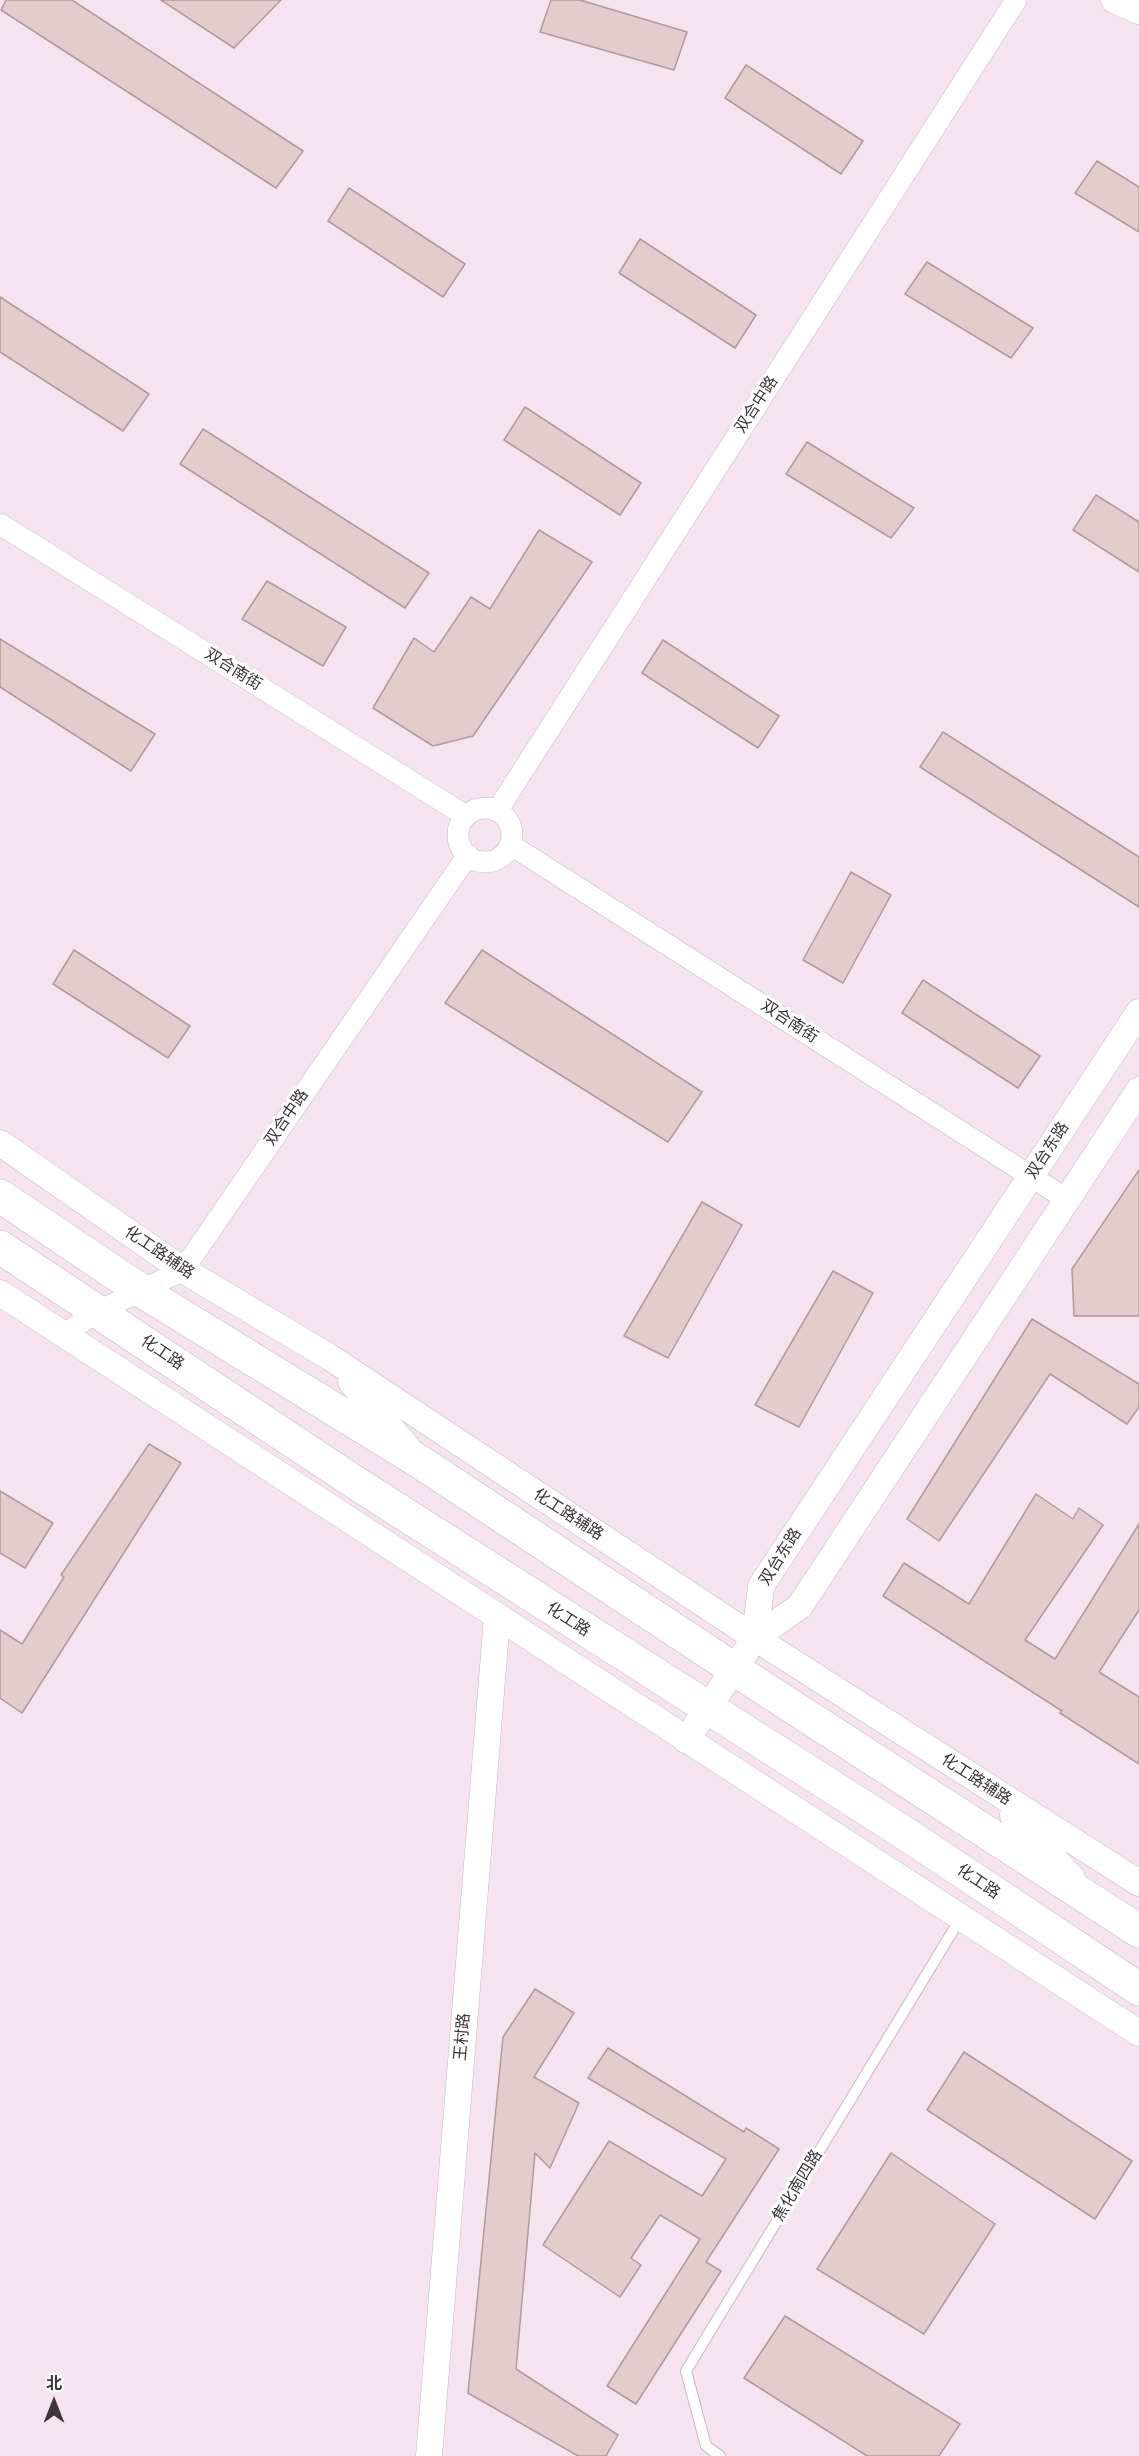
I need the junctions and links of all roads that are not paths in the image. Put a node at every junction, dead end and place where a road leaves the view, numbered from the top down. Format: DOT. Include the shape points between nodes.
graph roads {
  1 [pos="1016,0"];
  2 [pos="1114,0"];
  3 [pos="1139,11"];
  4 [pos="0,524"];
  5 [pos="497,811"];
  6 [pos="466,816"];
  7 [pos="511,845"];
  8 [pos="468,855"];
  9 [pos="1139,1012"];
  10 [pos="1139,1090"];
  11 [pos="0,1143"];
  12 [pos="1031,1176"];
  13 [pos="0,1196"];
  14 [pos="1068,1200"];
  15 [pos="0,1247"];
  16 [pos="183,1270"];
  17 [pos="140,1290"];
  18 [pos="0,1293"];
  19 [pos="99,1311"];
  20 [pos="64,1334"];
  21 [pos="331,1358"];
  22 [pos="420,1461"];
  23 [pos="497,1618"];
  24 [pos="755,1638"];
  25 [pos="734,1669"];
  26 [pos="706,1708"];
  27 [pos="686,1740"];
  28 [pos="988,1788"];
  29 [pos="1139,1883"];
  30 [pos="1097,1904"];
  31 [pos="960,1919"];
  32 [pos="1139,1931"];
  33 [pos="1139,1989"];
  34 [pos="1139,2033"];
  35 [pos="429,2456"];
  36 [pos="720,2456"];
  1 -- 5 [label="street, 双合中路"];
  2 -- 3 [label="street"];
  4 -- 6 [label="street, 双合南街"];
  5 -- 6 [label="street" via="480,808"];
  5 -- 7 [label="street" via="512,828"];
  6 -- 8 [label="street" via="459,840"];
  7 -- 8 [label="street" via="492,861 483,862"];
  7 -- 12 [label="street, 双合南街"];
  8 -- 16 [label="street, 双合中路"];
  9 -- 12 [label="street, 双台东路"];
  10 -- 14 [label="street"];
  11 -- 16 [label="street, 化工路辅路"];
  12 -- 14 [label="street, 双合南街"];
  12 -- 24 [label="street, 双台东路" via="761,1586"];
  13 -- 17 [label="main road"];
  14 -- 24 [label="street" via="800,1606"];
  15 -- 19 [label="main road, 化工路"];
  16 -- 17 [label="street"];
  16 -- 21 [label="street, 化工路辅路"];
  17 -- 19 [label="street"];
  17 -- 22 [label="main road"];
  18 -- 20 [label="street"];
  19 -- 20 [label="street"];
  19 -- 26 [label="main road, 化工路" via="359,1485"];
  20 -- 23 [label="street"];
  21 -- 22 [label="street"];
  21 -- 24 [label="street, 化工路辅路"];
  22 -- 25 [label="main road"];
  23 -- 27 [label="street"];
  23 -- 35 [label="street, 王村路"];
  24 -- 25 [label="street"];
  24 -- 28 [label="street, 化工路辅路"];
  25 -- 26 [label="street"];
  25 -- 30 [label="main road"];
  26 -- 27 [label="street"];
  26 -- 33 [label="main road, 化工路" via="906,1834"];
  27 -- 31 [label="street"];
  28 -- 29 [label="street, 化工路辅路"];
  28 -- 30 [label="street"];
  30 -- 32 [label="main road"];
  31 -- 34 [label="street"];
  31 -- 36 [label="lane, 焦化南四路" via="686,2371 706,2446"];
}
